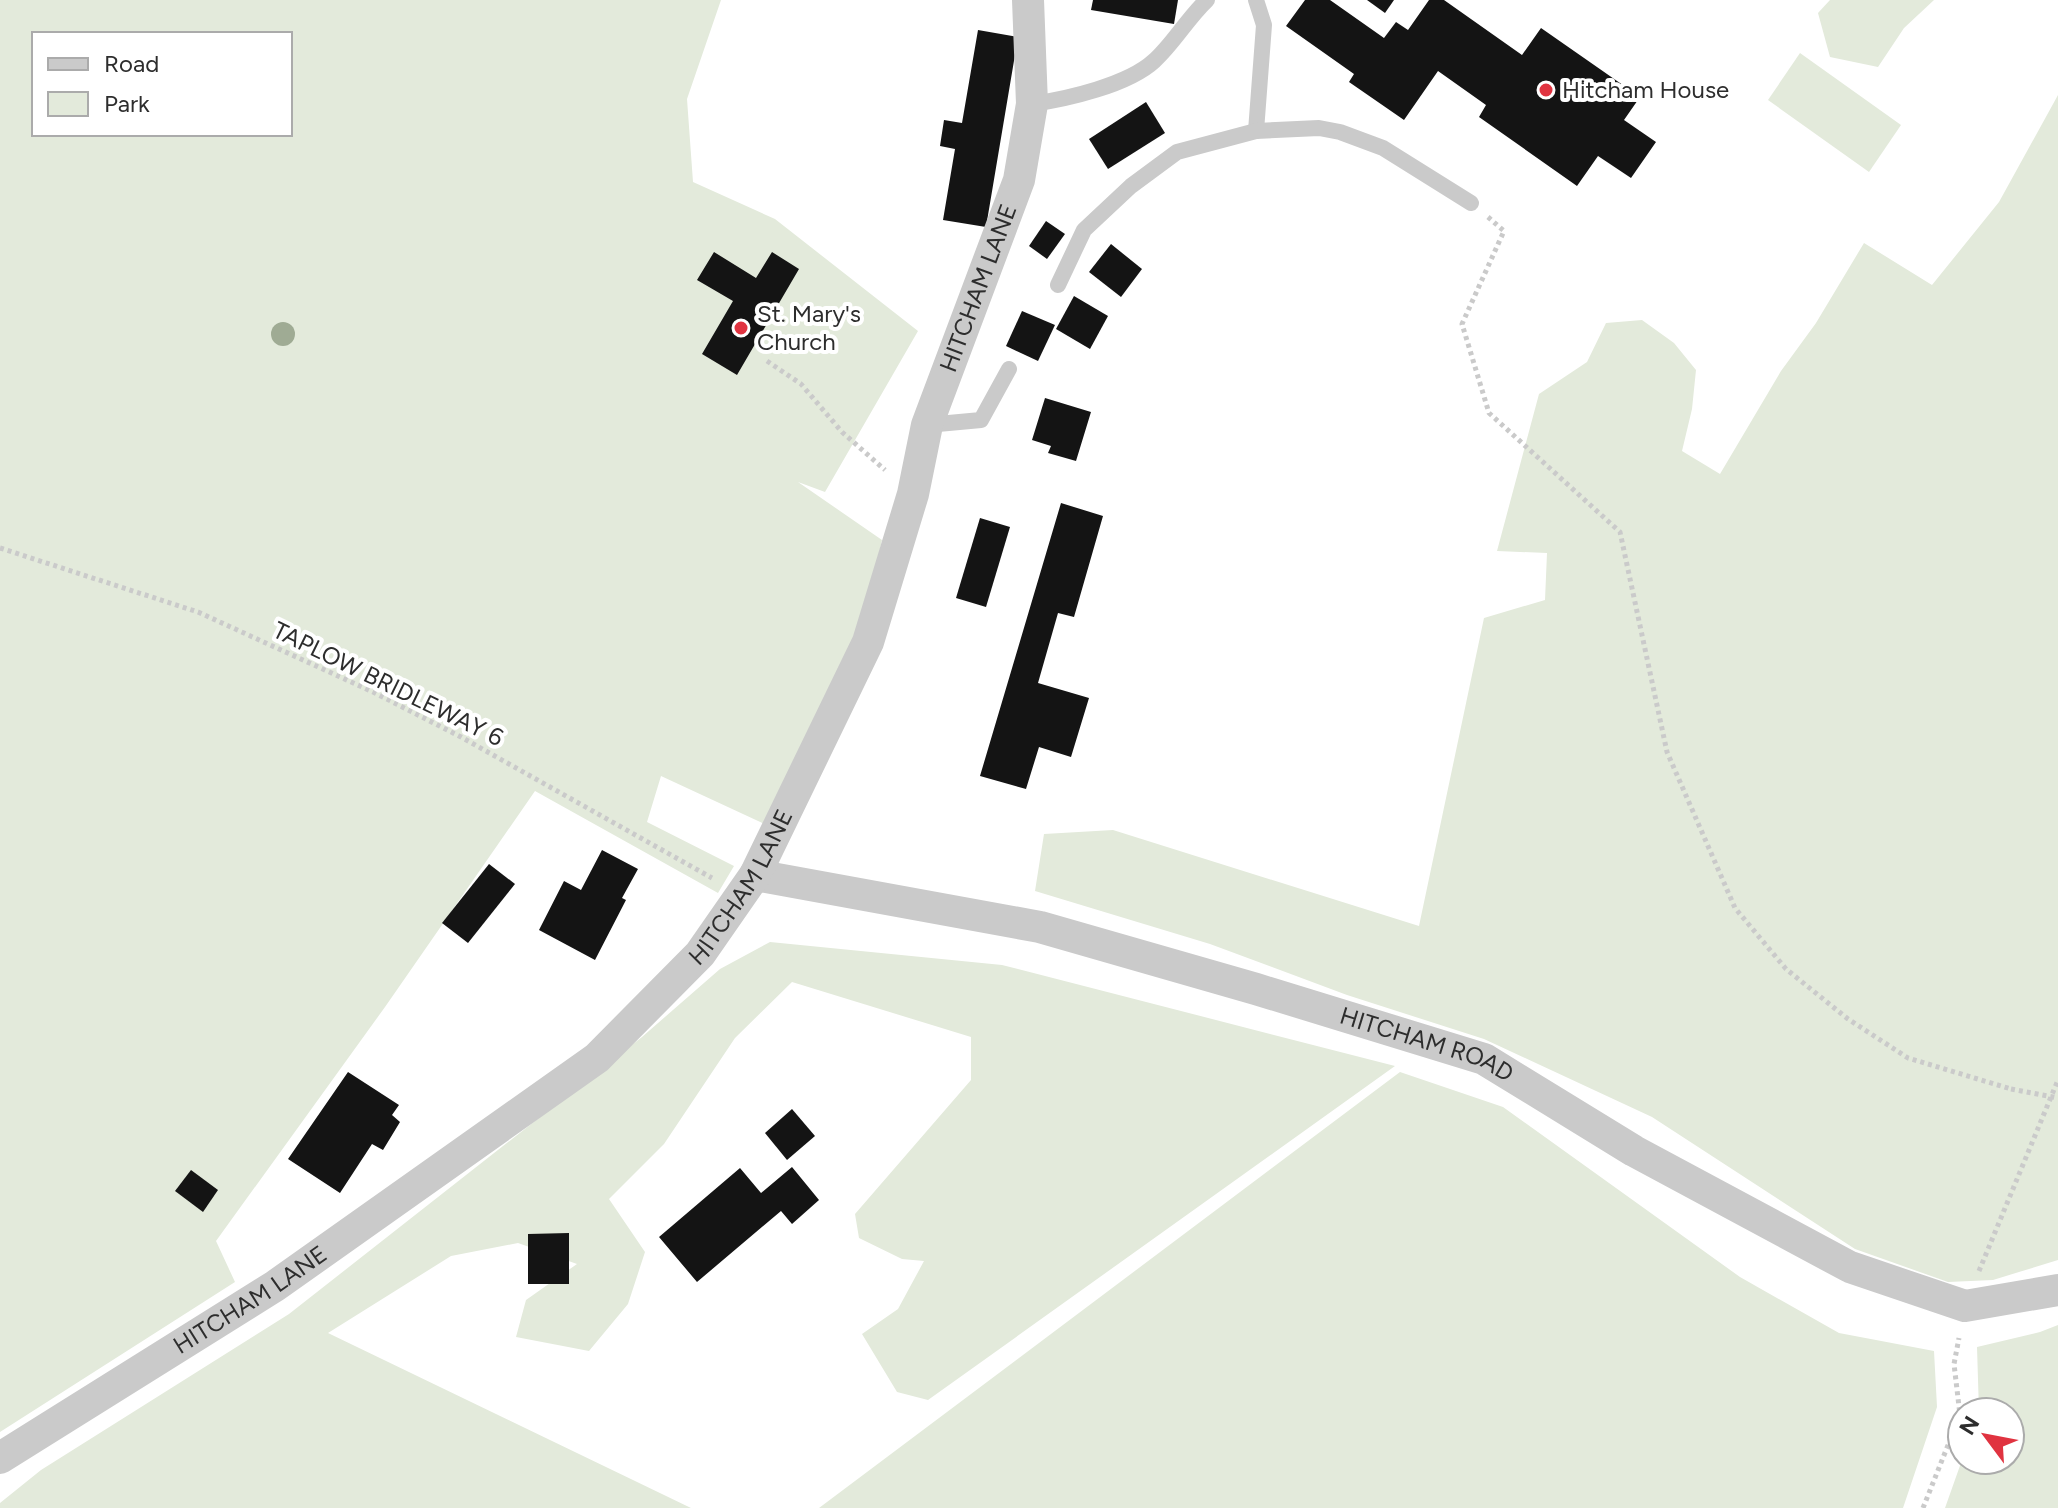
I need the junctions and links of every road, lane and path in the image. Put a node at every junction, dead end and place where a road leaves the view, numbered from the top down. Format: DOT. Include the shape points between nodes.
graph roads {
  1 [pos="1028,0"];
  2 [pos="1207,0"];
  3 [pos="1256,0"];
  4 [pos="1032,104"];
  5 [pos="1256,131"];
  6 [pos="1471,203"];
  7 [pos="1058,285"];
  8 [pos="767,361"];
  9 [pos="1009,369"];
  10 [pos="927,425"];
  11 [pos="913,494"];
  12 [pos="0,548"];
  13 [pos="748,885"];
  14 [pos="2058,1080"];
  15 [pos="2058,1098"];
  16 [pos="2058,1290"];
  17 [pos="1965,1306"];
  18 [pos="0,1458"];
  19 [pos="1923,1508"];
  1 -- 4 [label="street, HITCHAM LANE"];
  2 -- 4 [label="lane" via="1154,62 1114,84"];
  3 -- 5 [label="lane" via="1264,25"];
  4 -- 10 [label="street, HITCHAM LANE" via="1019,180"];
  5 -- 6 [label="lane" via="1340,132 1383,148"];
  5 -- 7 [label="lane" via="1177,152 1131,186 1084,230"];
  6 -- 15 [label="path, bridge" via="1504,231 1462,324 1489,413 1620,532 1667,752 1735,908 1786,969 1908,1058"];
  8 -- 11 [label="path" via="801,384 842,432"];
  9 -- 10 [label="lane" via="981,420"];
  10 -- 11 [label="street, HITCHAM LANE"];
  11 -- 13 [label="street, HITCHAM LANE" via="868,642"];
  12 -- 13 [label="path, TAPLOW BRIDLEWAY 6" via="198,612 373,692"];
  13 -- 17 [label="street, HITCHAM ROAD" via="1040,927 1484,1059 1634,1151 1850,1267"];
  13 -- 18 [label="street, HITCHAM LANE" via="700,954 597,1058 275,1286"];
  14 -- 17 [label="path"];
  16 -- 17 [label="street, HITCHAM ROAD"];
  17 -- 19 [label="path" via="1954,1364 1960,1415"];
}
